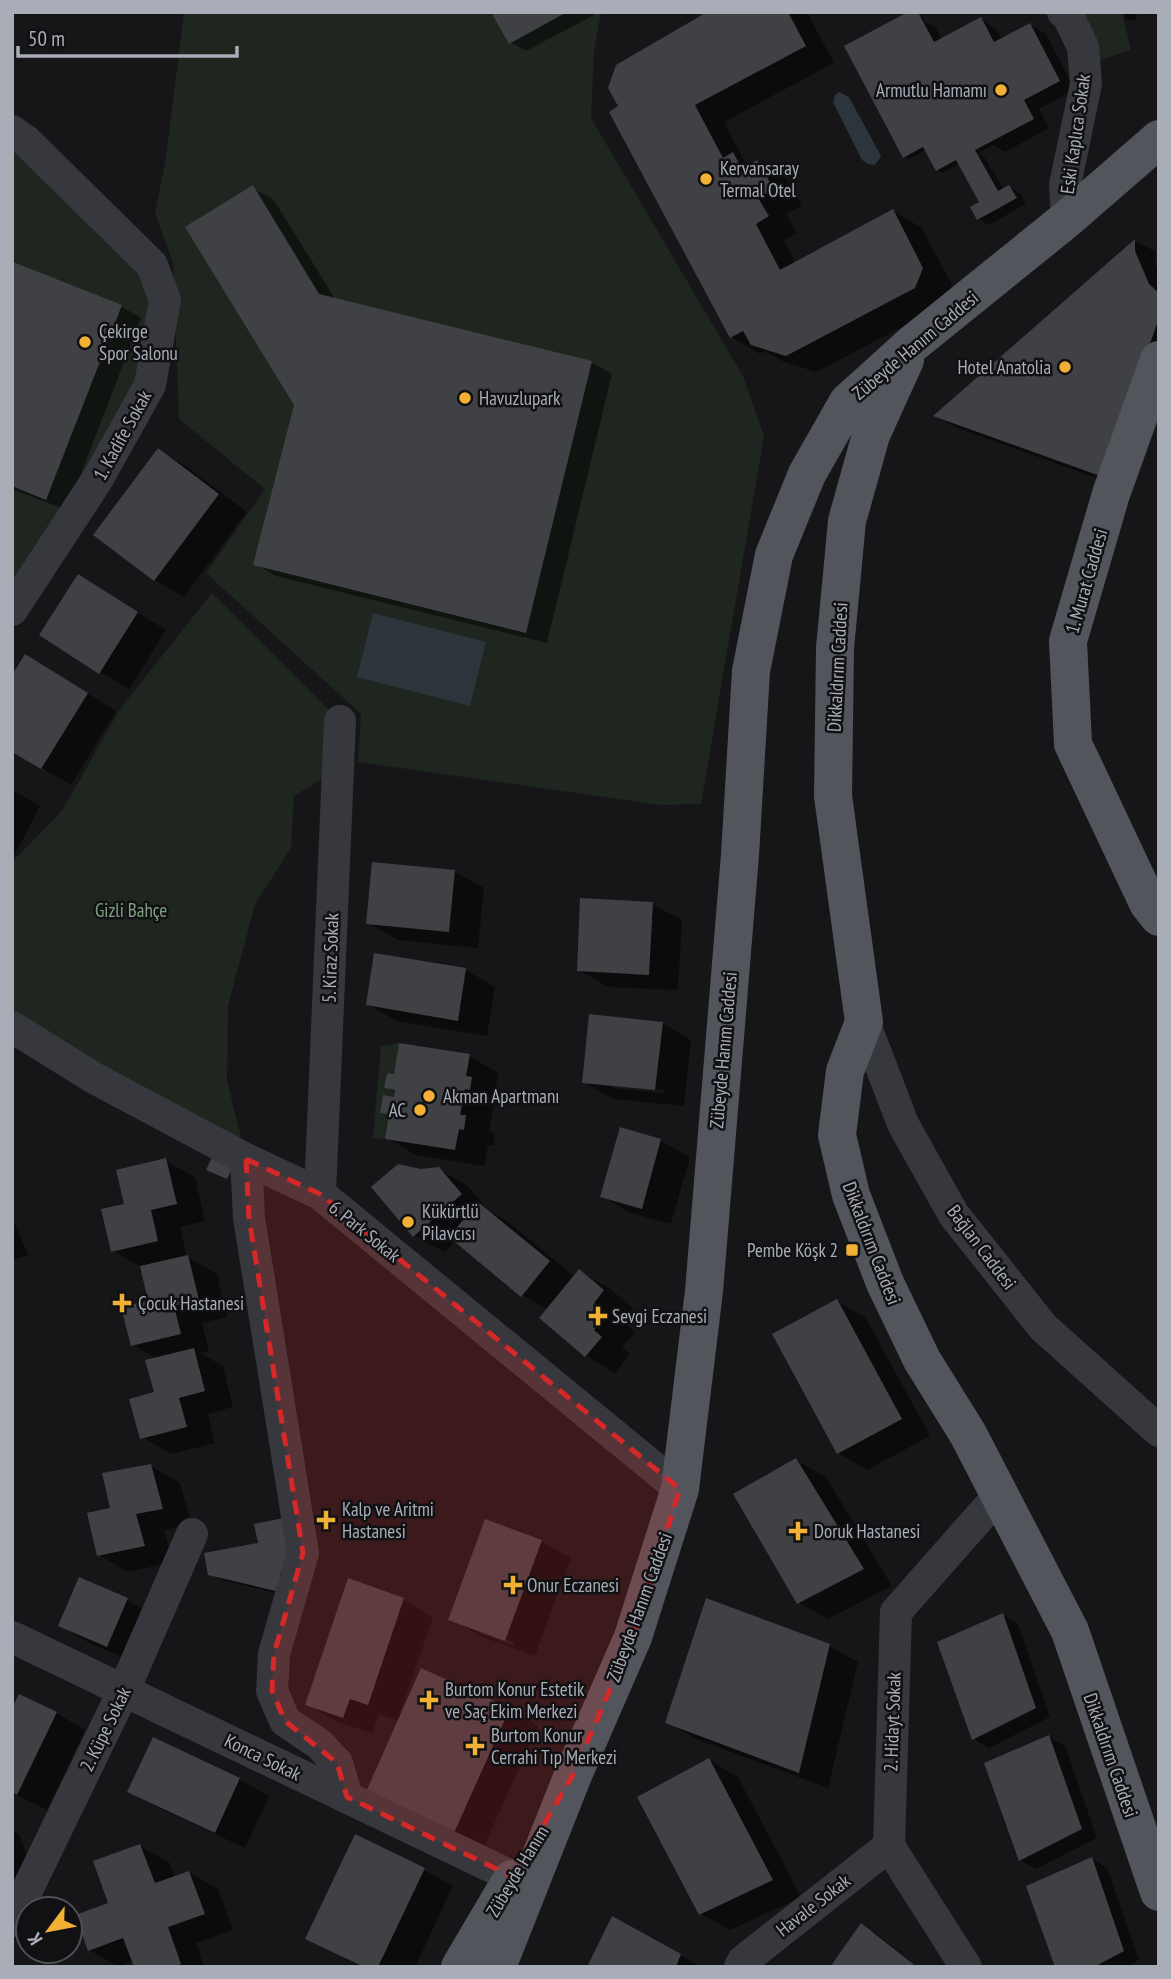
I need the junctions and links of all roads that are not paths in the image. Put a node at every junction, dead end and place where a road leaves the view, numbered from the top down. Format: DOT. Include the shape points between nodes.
graph roads {
  1 [pos="1063,12"];
  2 [pos="12,131"];
  3 [pos="1159,139"];
  4 [pos="1159,168"];
  5 [pos="1067,219"];
  6 [pos="911,345"];
  7 [pos="1159,360"];
  8 [pos="12,610"];
  9 [pos="340,721"];
  10 [pos="1159,917"];
  11 [pos="864,1022"];
  12 [pos="12,1027"];
  13 [pos="246,1159"];
  14 [pos="320,1194"];
  15 [pos="1159,1431"];
  16 [pos="680,1489"];
  17 [pos="1000,1494"];
  18 [pos="192,1534"];
  19 [pos="12,1637"];
  20 [pos="124,1690"];
  21 [pos="573,1775"];
  22 [pos="346,1797"];
  23 [pos="889,1846"];
  24 [pos="513,1877"];
  25 [pos="1159,1892"];
  26 [pos="12,1921"];
  27 [pos="460,1967"];
  28 [pos="497,1967"];
  29 [pos="740,1967"];
  30 [pos="966,1967"];
  1 -- 5 [label="street, Eski Kaplıca Sokak" via="1083,47 1086,84 1065,185"];
  2 -- 8 [label="street, 1. Kadife Sokak" via="152,265 165,300 150,385 97,480"];
  3 -- 5 [label="main road"];
  4 -- 5 [label="main road"];
  5 -- 6 [label="main road, Zübeyde Hanım Caddesi"];
  6 -- 11 [label="main road, Dikkaldırım Caddesi" via="871,435 848,521 835,648 833,796"];
  6 -- 16 [label="main road, Zübeyde Hanım Caddesi" via="848,402 807,474 774,555 751,671 704,1291"];
  7 -- 10 [label="main road, 1. Murat Caddesi" via="1111,494 1068,641 1073,744"];
  9 -- 14 [label="street, 5. Kiraz Sokak"];
  11 -- 15 [label="street, Bağlan Caddesi" via="903,1124 954,1215 1043,1326"];
  11 -- 17 [label="main road, Dikkaldırım Caddesi" via="845,1071 837,1135 851,1195 885,1283 922,1360"];
  12 -- 13 [label="street, 6. Park Sokak" via="94,1078"];
  13 -- 14 [label="street, 6. Park Sokak"];
  13 -- 22 [label="street" via="248,1218 303,1553 274,1654 272,1691 285,1721 337,1762"];
  14 -- 16 [label="street, 6. Park Sokak"];
  16 -- 21 [label="main road, Zübeyde Hanım Caddesi" via="633,1637"];
  17 -- 23 [label="street, 2. Hidayt Sokak" via="895,1612"];
  17 -- 25 [label="main road, Dikkaldırım Caddesi" via="1070,1631"];
  18 -- 20 [label="street, 2. Küpe Sokak"];
  19 -- 20 [label="street, Konca Sokak"];
  20 -- 22 [label="street, Konca Sokak"];
  20 -- 26 [label="street, 2. Küpe Sokak"];
  21 -- 24 [label="main road, Zübeyde Hanım"];
  21 -- 28 [label="main road, Zübeyde Hanım Caddesi"];
  22 -- 24 [label="street, Konca Sokak"];
  23 -- 29 [label="street, Havale Sokak"];
  23 -- 30 [label="street"];
  24 -- 27 [label="main road, Zübeyde Hanım"];
}
